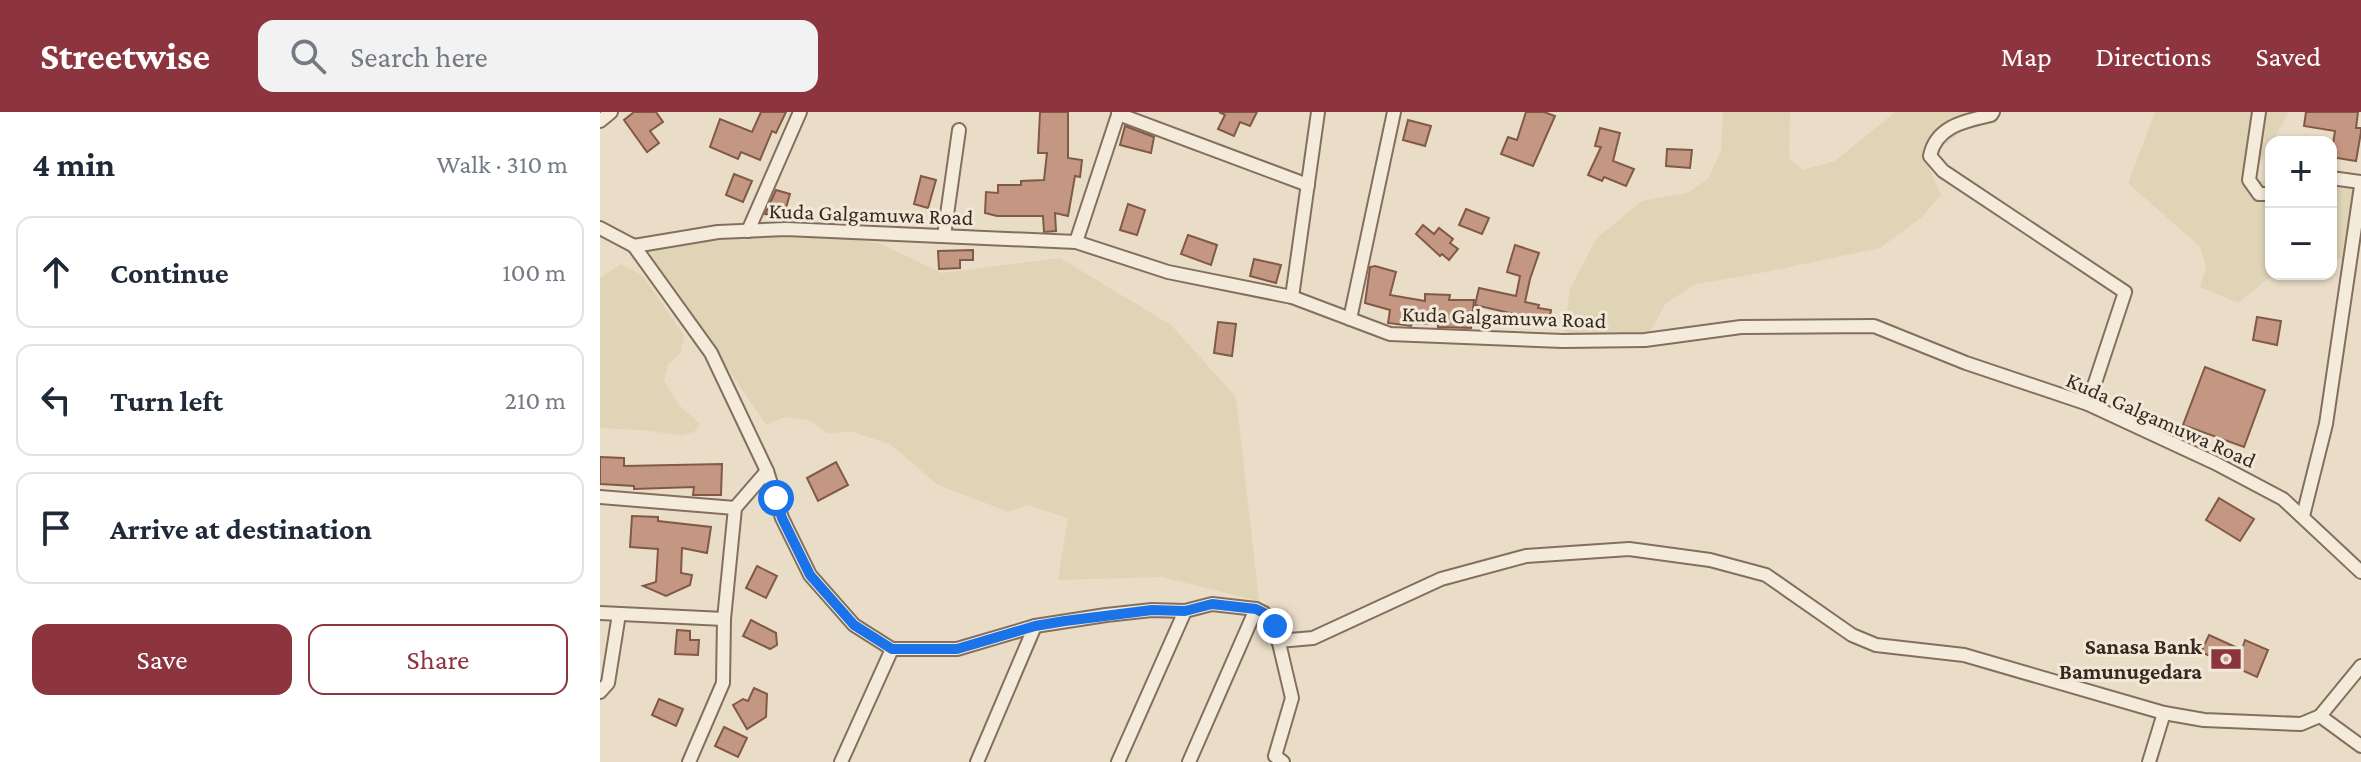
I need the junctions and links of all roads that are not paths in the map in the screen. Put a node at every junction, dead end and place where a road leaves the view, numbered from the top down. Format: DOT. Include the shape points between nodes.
graph roads {
  1 [pos="611,112"];
  2 [pos="800,112"];
  3 [pos="1318,112"];
  4 [pos="1394,112"];
  5 [pos="1993,112"];
  6 [pos="2259,112"];
  7 [pos="1118,113"];
  8 [pos="600,121"];
  9 [pos="959,130"];
  10 [pos="2337,179"];
  11 [pos="2361,184"];
  12 [pos="1308,185"];
  13 [pos="2265,194"];
  14 [pos="600,228"];
  15 [pos="748,231"];
  16 [pos="944,236"];
  17 [pos="1076,242"];
  18 [pos="634,246"];
  19 [pos="1292,297"];
  20 [pos="1350,319"];
  21 [pos="2088,404"];
  22 [pos="767,471"];
  23 [pos="600,497"];
  24 [pos="735,508"];
  25 [pos="2303,516"];
  26 [pos="2361,572"];
  27 [pos="1256,609"];
  28 [pos="1185,611"];
  29 [pos="600,613"];
  30 [pos="619,614"];
  31 [pos="724,619"];
  32 [pos="1035,626"];
  33 [pos="1278,641"];
  34 [pos="892,649"];
  35 [pos="2361,666"];
  36 [pos="600,692"];
  37 [pos="2164,713"];
  38 [pos="2320,716"];
  39 [pos="2361,746"];
  40 [pos="689,762"];
  41 [pos="841,762"];
  42 [pos="977,762"];
  43 [pos="1118,762"];
  44 [pos="1189,762"];
  45 [pos="1283,762"];
  46 [pos="2149,762"];
  1 -- 8 [label="street"];
  2 -- 15 [label="street"];
  3 -- 12 [label="street"];
  4 -- 20 [label="street"];
  5 -- 21 [label="street" via="1953,124 1932,146 1930,156 1943,171 2125,292"];
  6 -- 13 [label="street" via="2249,180"];
  7 -- 12 [label="street"];
  7 -- 17 [label="street"];
  9 -- 16 [label="street"];
  10 -- 11 [label="street"];
  11 -- 25 [label="street" via="2326,424"];
  12 -- 19 [label="street"];
  14 -- 18 [label="street"];
  15 -- 16 [label="street, Kuda Galgamuwa Road"];
  15 -- 18 [label="street, Kuda Galgamuwa Road"];
  16 -- 17 [label="street, Kuda Galgamuwa Road"];
  17 -- 19 [label="street, Kuda Galgamuwa Road" via="1168,272"];
  18 -- 22 [label="street" via="711,353"];
  19 -- 20 [label="street, Kuda Galgamuwa Road"];
  20 -- 21 [label="street, Kuda Galgamuwa Road" via="1390,334 1563,341 1645,340 1741,327 1874,326"];
  21 -- 25 [label="street, Kuda Galgamuwa Road" via="2215,463 2283,499"];
  22 -- 24 [label="street"];
  22 -- 34 [label="street" via="782,518 810,575 854,625"];
  23 -- 24 [label="street"];
  24 -- 31 [label="street"];
  25 -- 26 [label="street, Kuda Galgamuwa Road"];
  27 -- 28 [label="street" via="1212,604"];
  27 -- 33 [label="street" via="1275,626"];
  27 -- 44 [label="street"];
  28 -- 32 [label="street" via="1152,610"];
  28 -- 43 [label="street"];
  29 -- 30 [label="street"];
  30 -- 31 [label="street"];
  30 -- 36 [label="street" via="608,683"];
  31 -- 40 [label="street" via="723,683"];
  32 -- 34 [label="street" via="957,649"];
  32 -- 42 [label="street"];
  33 -- 37 [label="street" via="1313,638 1441,579 1526,556 1629,549 1710,560 1766,575 1852,635 1876,645 1964,655"];
  33 -- 45 [label="street" via="1292,698 1275,756"];
  34 -- 41 [label="street"];
  35 -- 38 [label="street"];
  37 -- 38 [label="street" via="2249,724 2301,724"];
  37 -- 46 [label="street"];
  38 -- 39 [label="street"];
}
